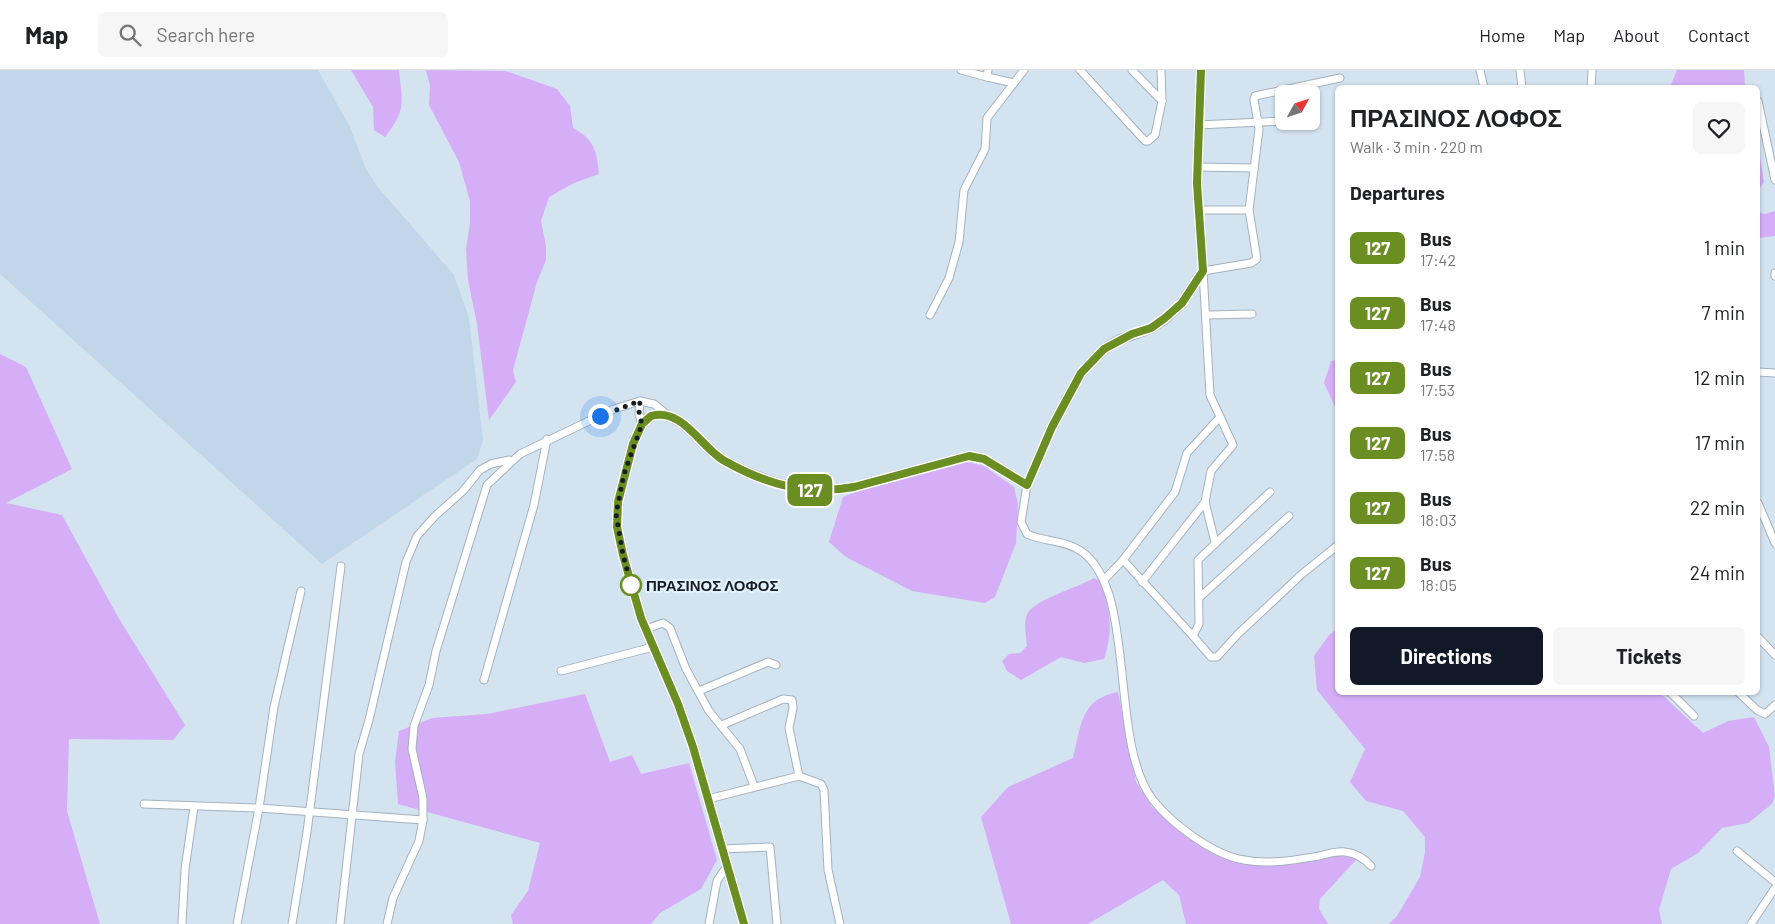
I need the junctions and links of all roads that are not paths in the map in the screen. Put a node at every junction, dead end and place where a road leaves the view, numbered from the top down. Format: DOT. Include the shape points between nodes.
graph roads {
  1 [pos="961,70"];
  2 [pos="1024,70"];
  3 [pos="1080,70"];
  4 [pos="1132,70"];
  5 [pos="1161,70"];
  6 [pos="1201,70"];
  7 [pos="1480,70"];
  8 [pos="1520,70"];
  9 [pos="1592,70"];
  10 [pos="987,73"];
  11 [pos="1340,78"];
  12 [pos="1014,82"];
  13 [pos="1483,85"];
  14 [pos="1522,85"];
  15 [pos="1591,85"];
  16 [pos="1162,101"];
  17 [pos="1760,110"];
  18 [pos="1275,122"];
  19 [pos="1258,124"];
  20 [pos="1198,125"];
  21 [pos="1197,167"];
  22 [pos="1254,168"];
  23 [pos="1775,180"];
  24 [pos="1198,210"];
  25 [pos="1249,210"];
  26 [pos="1203,271"];
  27 [pos="1252,314"];
  28 [pos="930,315"];
  29 [pos="1207,315"];
  30 [pos="1760,372"];
  31 [pos="1775,373"];
  32 [pos="640,401"];
  33 [pos="669,416"];
  34 [pos="1219,418"];
  35 [pos="642,424"];
  36 [pos="548,439"];
  37 [pos="510,460"];
  38 [pos="1027,485"];
  39 [pos="1270,492"];
  40 [pos="1205,502"];
  41 [pos="1760,507"];
  42 [pos="1289,516"];
  43 [pos="1773,532"];
  44 [pos="1215,542"];
  45 [pos="1775,543"];
  46 [pos="1335,547"];
  47 [pos="1123,560"];
  48 [pos="341,566"];
  49 [pos="1104,580"];
  50 [pos="1142,582"];
  51 [pos="301,590"];
  52 [pos="1199,598"];
  53 [pos="646,630"];
  54 [pos="1193,636"];
  55 [pos="1760,639"];
  56 [pos="653,647"];
  57 [pos="1775,654"];
  58 [pos="776,665"];
  59 [pos="561,671"];
  60 [pos="484,680"];
  61 [pos="699,691"];
  62 [pos="1673,695"];
  63 [pos="1741,695"];
  64 [pos="1775,705"];
  65 [pos="1694,716"];
  66 [pos="722,725"];
  67 [pos="799,776"];
  68 [pos="754,786"];
  69 [pos="708,799"];
  70 [pos="144,804"];
  71 [pos="194,807"];
  72 [pos="259,808"];
  73 [pos="309,811"];
  74 [pos="352,815"];
  75 [pos="423,820"];
  76 [pos="722,849"];
  77 [pos="1737,851"];
  78 [pos="727,866"];
  79 [pos="1371,866"];
  80 [pos="1775,882"];
  81 [pos="1775,888"];
  82 [pos="182,924"];
  83 [pos="237,924"];
  84 [pos="292,924"];
  85 [pos="340,924"];
  86 [pos="387,924"];
  87 [pos="710,924"];
  88 [pos="744,924"];
  89 [pos="777,924"];
  90 [pos="840,924"];
  91 [pos="1751,924"];
  1 -- 10 [label="street"];
  2 -- 12 [label="street"];
  3 -- 16 [label="street" via="1144,141 1155,135"];
  4 -- 16 [label="street"];
  5 -- 16 [label="street"];
  6 -- 20 [label="street"];
  7 -- 13 [label="street"];
  8 -- 14 [label="street"];
  9 -- 15 [label="street"];
  10 -- 12 [label="street"];
  11 -- 19 [label="street" via="1257,94 1254,100"];
  12 -- 28 [label="street" via="987,118 985,149 964,190 959,242 949,278"];
  17 -- 23 [label="street"];
  18 -- 19 [label="street"];
  19 -- 20 [label="street"];
  19 -- 22 [label="street"];
  20 -- 21 [label="street"];
  21 -- 22 [label="street"];
  21 -- 24 [label="street"];
  22 -- 25 [label="street"];
  24 -- 25 [label="street"];
  24 -- 26 [label="street"];
  25 -- 26 [label="street" via="1257,260"];
  26 -- 29 [label="street"];
  26 -- 38 [label="street" via="1182,303 1165,318 1151,328 1104,349 1081,373 1052,427"];
  27 -- 29 [label="street"];
  29 -- 34 [label="street" via="1210,395"];
  30 -- 31 [label="street"];
  32 -- 33 [label="street" via="654,404"];
  32 -- 35 [label="street"];
  32 -- 36 [label="street" via="614,409"];
  33 -- 35 [label="street" via="656,415"];
  33 -- 38 [label="street" via="685,425 721,459 755,476 796,489 854,487 969,456 984,459"];
  34 -- 40 [label="street" via="1233,445 1211,471"];
  34 -- 47 [label="street" via="1187,453 1174,492"];
  35 -- 53 [label="street" via="624,474 616,514 623,555"];
  36 -- 37 [label="street"];
  36 -- 60 [label="street" via="534,505"];
  37 -- 74 [label="street" via="480,470 417,536 406,562 358,754"];
  37 -- 75 [label="street" via="482,495 429,685 414,726 412,748"];
  38 -- 49 [label="street" via="1021,522 1027,534 1081,550"];
  39 -- 44 [label="street"];
  40 -- 44 [label="street"];
  40 -- 50 [label="street"];
  41 -- 43 [label="street"];
  42 -- 52 [label="street"];
  43 -- 45 [label="street"];
  44 -- 52 [label="street" via="1198,560"];
  46 -- 54 [label="street" via="1302,574 1216,657 1203,650"];
  47 -- 49 [label="street"];
  47 -- 50 [label="street"];
  48 -- 73 [label="street"];
  49 -- 79 [label="street" via="1113,611 1134,754 1142,784 1154,802 1205,845 1243,860 1281,862 1343,852 1364,858"];
  50 -- 54 [label="street"];
  51 -- 72 [label="street" via="274,707"];
  52 -- 54 [label="street" via="1199,624"];
  53 -- 56 [label="street"];
  53 -- 61 [label="street" via="663,623 667,625"];
  55 -- 57 [label="street"];
  56 -- 59 [label="street"];
  56 -- 69 [label="street" via="678,704"];
  58 -- 61 [label="street" via="768,662"];
  61 -- 66 [label="street" via="714,718"];
  62 -- 65 [label="street"];
  63 -- 64 [label="street" via="1764,714"];
  66 -- 67 [label="street" via="783,698 792,700 794,708 789,728"];
  66 -- 68 [label="street" via="740,749"];
  67 -- 68 [label="street"];
  67 -- 90 [label="street" via="823,787 828,870"];
  68 -- 69 [label="street"];
  69 -- 76 [label="street"];
  70 -- 71 [label="street"];
  71 -- 72 [label="street"];
  71 -- 82 [label="street" via="185,869"];
  72 -- 73 [label="street"];
  72 -- 83 [label="street"];
  73 -- 74 [label="street"];
  73 -- 84 [label="street"];
  74 -- 75 [label="street"];
  74 -- 85 [label="street"];
  75 -- 86 [label="street" via="419,841 393,898"];
  76 -- 78 [label="street"];
  76 -- 89 [label="street" via="770,847"];
  77 -- 80 [label="street"];
  78 -- 87 [label="street" via="717,881"];
  78 -- 88 [label="street"];
  81 -- 91 [label="street"];
}
